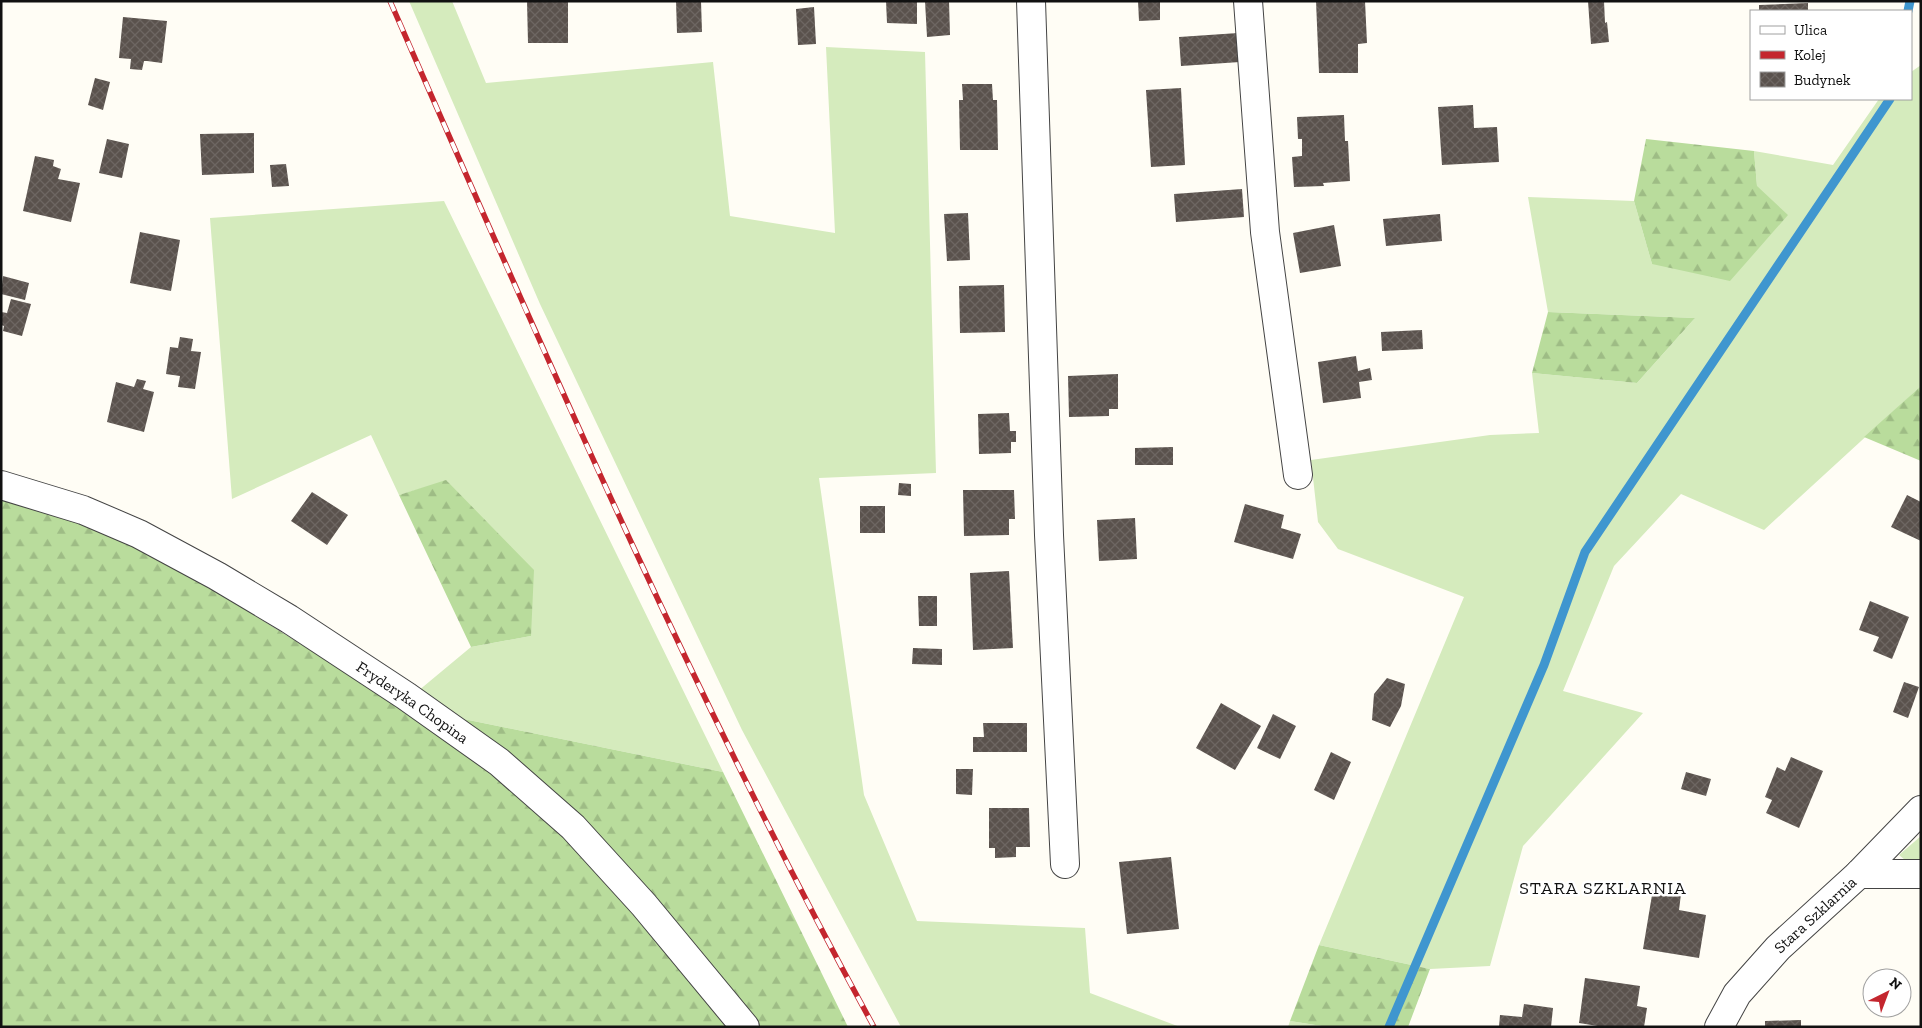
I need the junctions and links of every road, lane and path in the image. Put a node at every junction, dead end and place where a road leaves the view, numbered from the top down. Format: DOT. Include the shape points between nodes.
graph roads {
  1 [pos="1031,1"];
  2 [pos="1248,1"];
  3 [pos="1298,475"];
  4 [pos="1,485"];
  5 [pos="1921,810"];
  6 [pos="1064,864"];
  7 [pos="1859,874"];
  8 [pos="1921,874"];
  9 [pos="745,1027"];
  10 [pos="1719,1027"];
  1 -- 6 [label="street"];
  2 -- 3 [label="street" via="1265,232"];
  4 -- 9 [label="street, Fryderyka Chopina" via="83,510 139,534 217,576 368,670 499,762 573,827 644,905"];
  5 -- 7 [label="street, Stara Szklarnia"];
  7 -- 8 [label="street"];
  7 -- 10 [label="street, Stara Szklarnia" via="1778,948 1737,994"];
}
